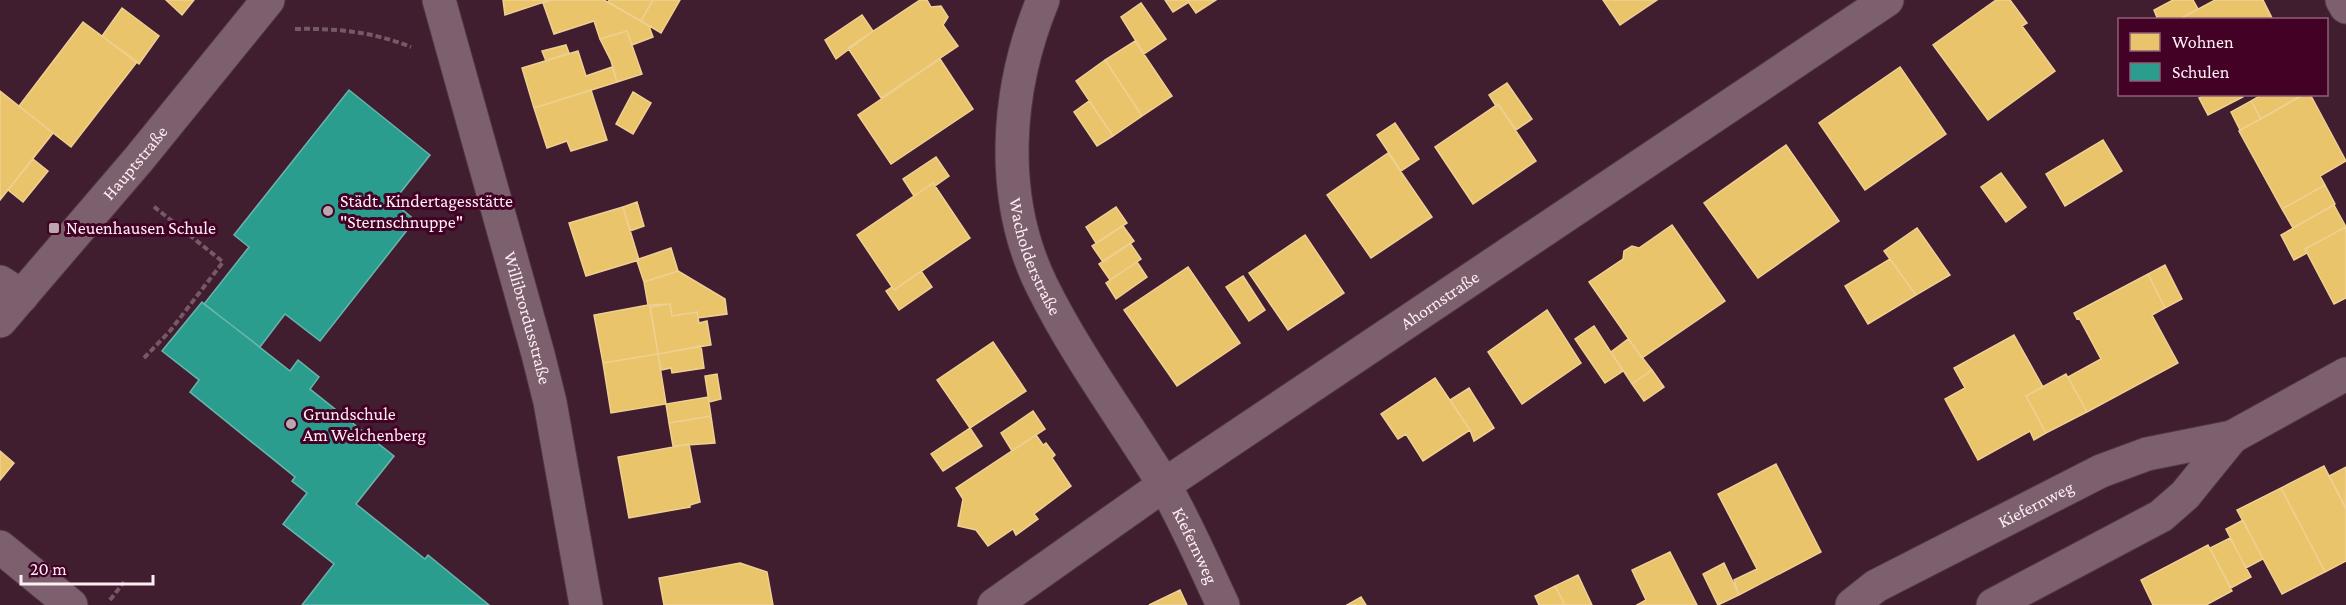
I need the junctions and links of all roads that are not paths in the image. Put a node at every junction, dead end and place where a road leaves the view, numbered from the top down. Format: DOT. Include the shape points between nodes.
graph roads {
  1 [pos="268,0"];
  2 [pos="439,0"];
  3 [pos="1043,0"];
  4 [pos="1887,0"];
  5 [pos="2342,0"];
  6 [pos="2346,7"];
  7 [pos="11,289"];
  8 [pos="0,321"];
  9 [pos="2346,374"];
  10 [pos="2232,437"];
  11 [pos="1164,485"];
  12 [pos="0,547"];
  13 [pos="71,605"];
  14 [pos="586,605"];
  15 [pos="994,605"];
  16 [pos="1224,605"];
  17 [pos="1852,605"];
  18 [pos="1993,605"];
  1 -- 7 [label="street, Hauptstraße" via="121,180"];
  2 -- 14 [label="street, Willibrordusstraße" via="550,402"];
  3 -- 11 [label="street, Wacholderstraße" via="1026,47 1015,102 1012,159 1019,218 1041,285"];
  4 -- 11 [label="street, Ahornstraße"];
  5 -- 6 [label="street"];
  7 -- 8 [label="street, Hauptstraße"];
  9 -- 10 [label="street, Kiefernweg"];
  10 -- 17 [label="street, Kiefernweg" via="2147,454 2101,471 1876,586"];
  10 -- 18 [label="street, Kiefernweg" via="2185,495 2161,516"];
  11 -- 15 [label="street, Ahornstraße"];
  11 -- 16 [label="street, Kiefernweg"];
  12 -- 13 [label="street"];
}
